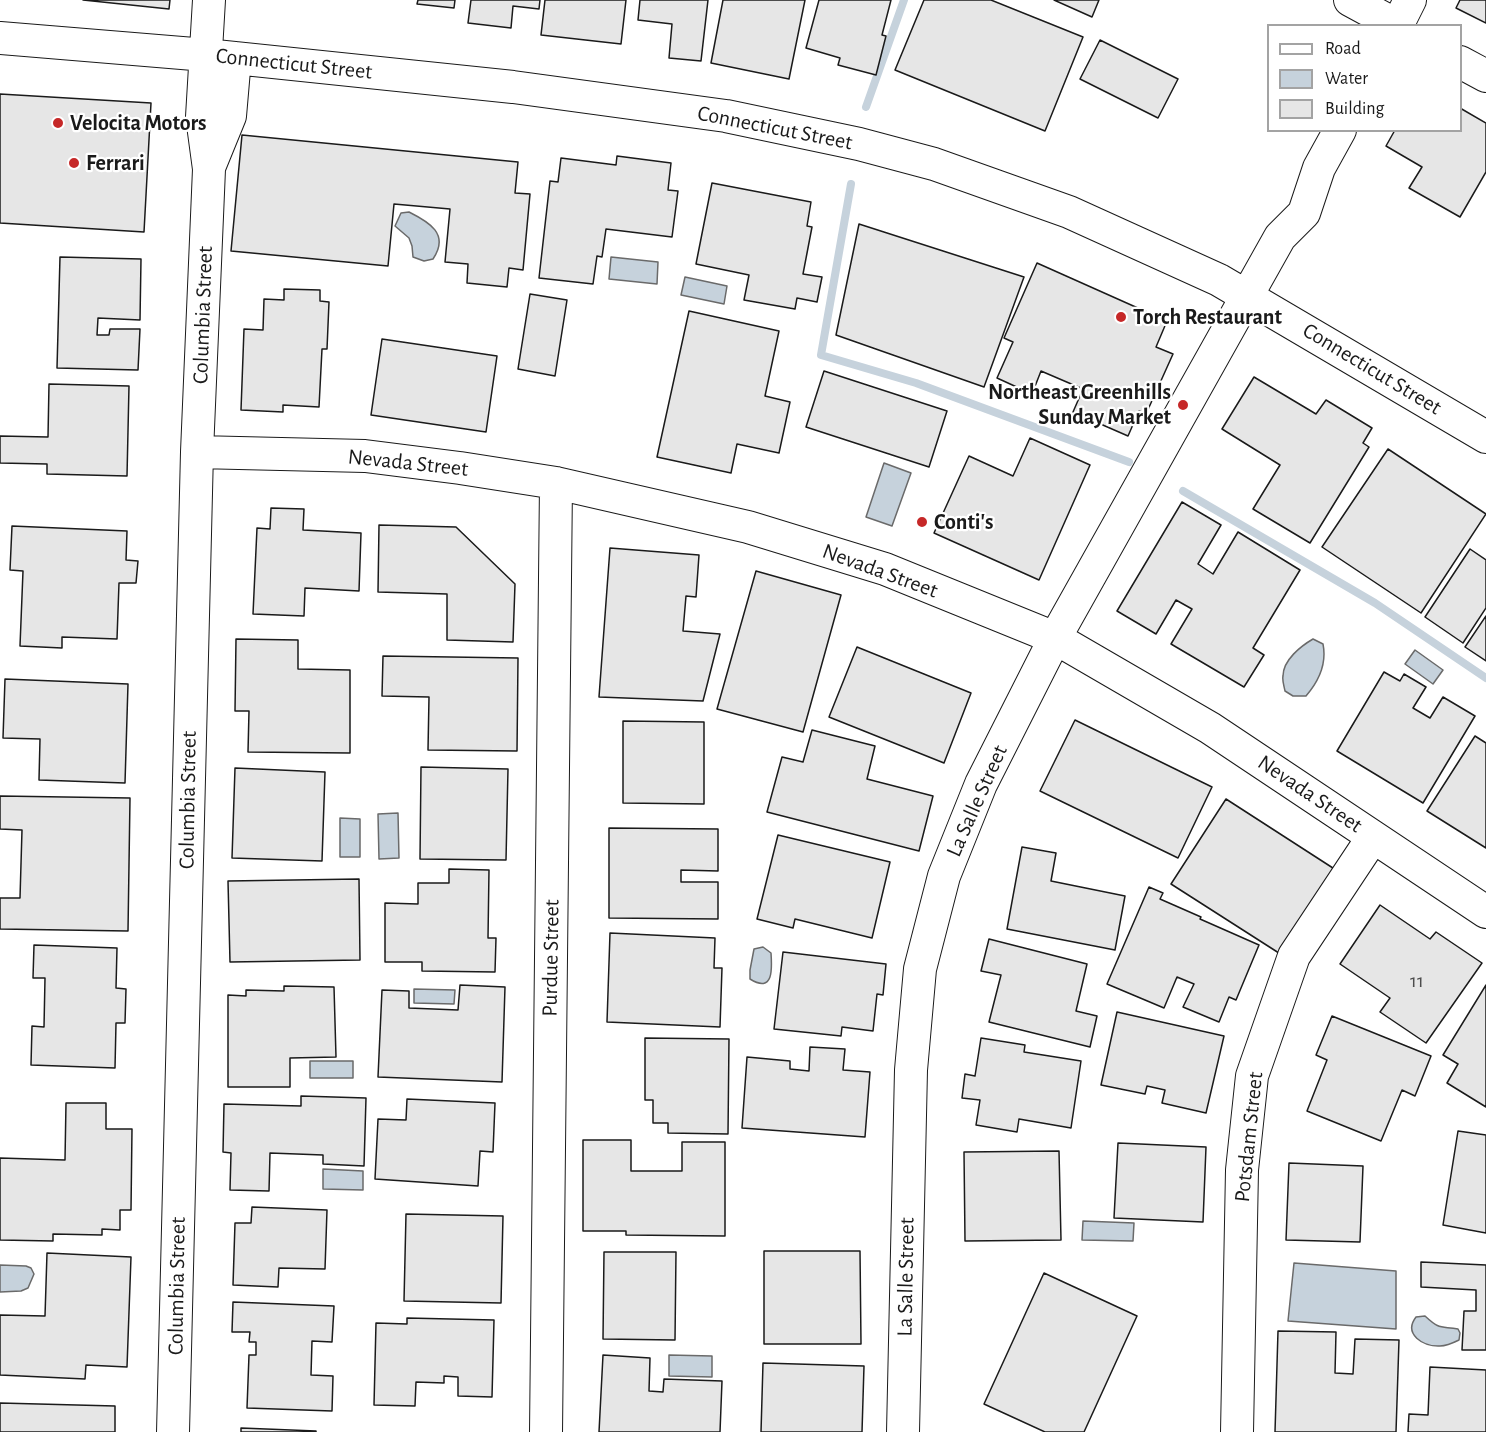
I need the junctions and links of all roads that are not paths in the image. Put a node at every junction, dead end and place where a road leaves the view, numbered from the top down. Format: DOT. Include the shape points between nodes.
graph roads {
  1 [pos="209,0"];
  2 [pos="1350,0"];
  3 [pos="1410,0"];
  4 [pos="1395,24"];
  5 [pos="1398,24"];
  6 [pos="0,38"];
  7 [pos="220,57"];
  8 [pos="1462,63"];
  9 [pos="1486,76"];
  10 [pos="1339,132"];
  11 [pos="1247,295"];
  12 [pos="1486,437"];
  13 [pos="197,452"];
  14 [pos="556,483"];
  15 [pos="1055,639"];
  16 [pos="1373,837"];
  17 [pos="1486,912"];
  18 [pos="173,1432"];
  19 [pos="546,1432"];
  20 [pos="903,1432"];
  21 [pos="1237,1432"];
  1 -- 7 [label="street, Columbia Street"];
  2 -- 4 [label="street"];
  3 -- 5 [label="street"];
  6 -- 7 [label="street, Connecticut Street"];
  7 -- 11 [label="street, Connecticut Street" via="513,87 726,116 859,144 934,164 1069,212"];
  7 -- 13 [label="street, Columbia Street" via="202,117 209,169"];
  8 -- 9 [label="street"];
  10 -- 11 [label="street, La Salle Street" via="1319,168 1304,213 1280,237"];
  11 -- 12 [label="street, Connecticut Street"];
  11 -- 15 [label="street, La Salle Street"];
  13 -- 14 [label="street, Nevada Street" via="366,456"];
  13 -- 18 [label="street, Columbia Street"];
  14 -- 15 [label="street, Nevada Street" via="748,527 885,569"];
  14 -- 19 [label="street, Purdue Street"];
  15 -- 16 [label="street, Nevada Street" via="1210,728"];
  15 -- 20 [label="street, La Salle Street" via="977,795 944,876 920,969 911,1070"];
  16 -- 17 [label="street, Nevada Street"];
  16 -- 21 [label="street, Potsdam Street" via="1294,956 1252,1076 1242,1170"];
}
